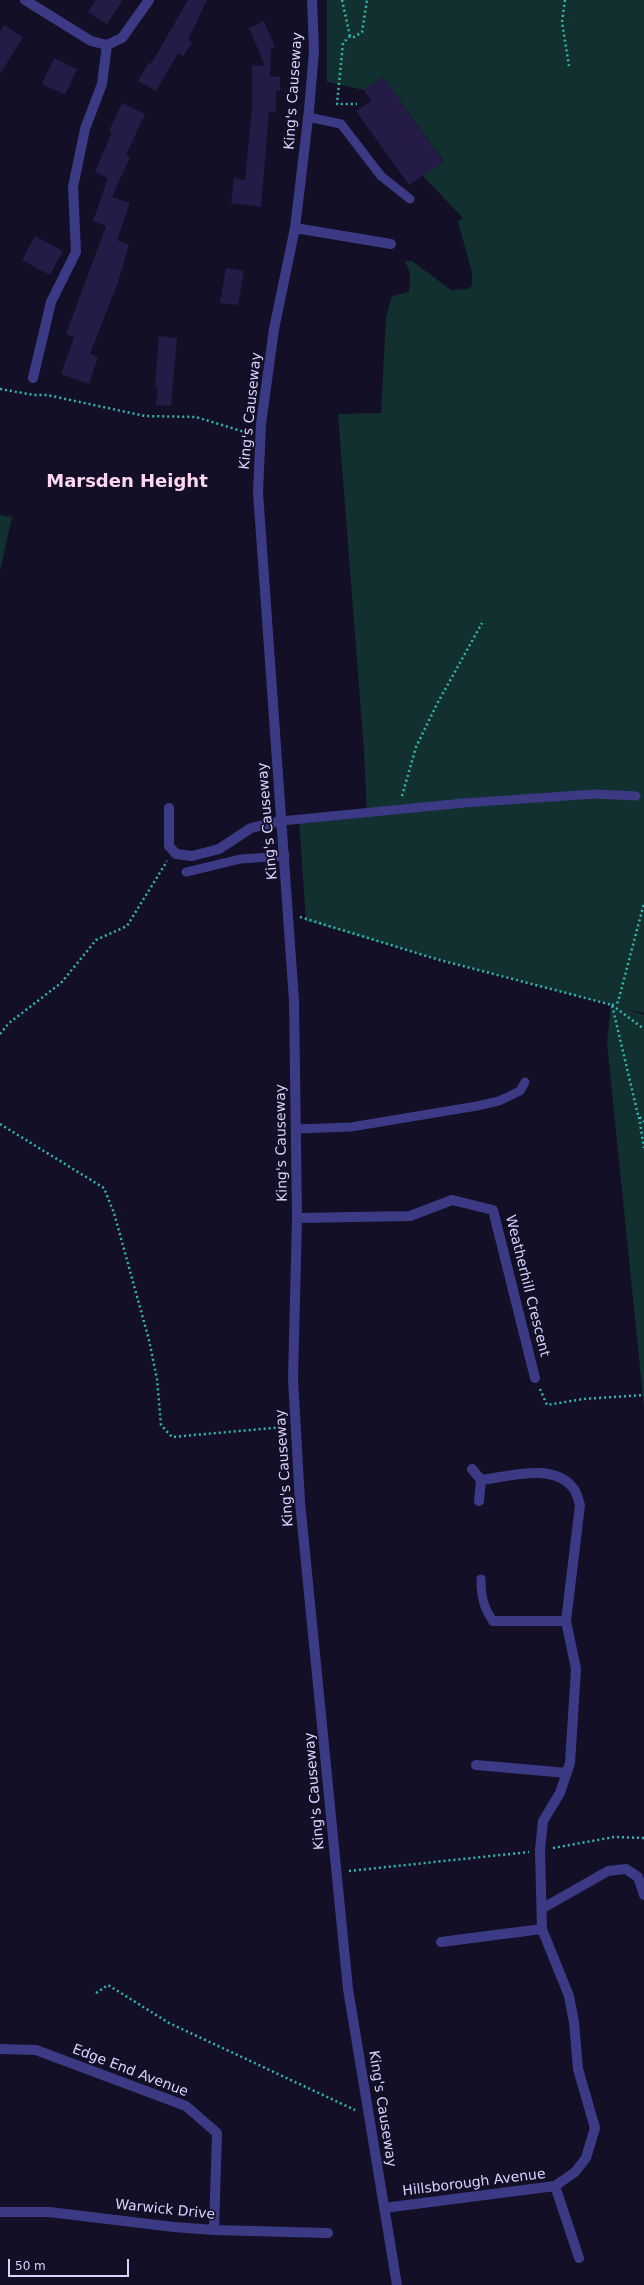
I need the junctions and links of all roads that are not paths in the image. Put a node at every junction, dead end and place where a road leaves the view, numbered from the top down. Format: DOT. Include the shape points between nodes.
graph roads {
  1 [pos="25,0"];
  2 [pos="149,0"];
  3 [pos="312,0"];
  4 [pos="107,45"];
  5 [pos="308,117"];
  6 [pos="410,199"];
  7 [pos="295,228"];
  8 [pos="392,244"];
  9 [pos="33,378"];
  10 [pos="636,796"];
  11 [pos="169,808"];
  12 [pos="281,821"];
  13 [pos="285,856"];
  14 [pos="186,872"];
  15 [pos="525,1082"];
  16 [pos="296,1129"];
  17 [pos="297,1218"];
  18 [pos="536,1378"];
  19 [pos="472,1469"];
  20 [pos="481,1480"];
  21 [pos="479,1501"];
  22 [pos="481,1579"];
  23 [pos="493,1621"];
  24 [pos="566,1621"];
  25 [pos="476,1765"];
  26 [pos="567,1773"];
  27 [pos="644,1895"];
  28 [pos="543,1908"];
  29 [pos="542,1929"];
  30 [pos="441,1942"];
  31 [pos="0,2049"];
  32 [pos="555,2186"];
  33 [pos="384,2208"];
  34 [pos="0,2212"];
  35 [pos="214,2230"];
  36 [pos="328,2233"];
  37 [pos="579,2258"];
  38 [pos="397,2285"];
  1 -- 4 [label="street" via="91,41"];
  2 -- 4 [label="street" via="122,38"];
  3 -- 5 [label="street, King's Causeway" via="314,51"];
  4 -- 9 [label="street" via="102,84 85,129 73,187 76,252 51,302"];
  5 -- 6 [label="lane" via="340,124 381,176"];
  5 -- 7 [label="street, King's Causeway"];
  7 -- 8 [label="street"];
  7 -- 12 [label="street, King's Causeway" via="274,329 260,436 258,492"];
  10 -- 12 [label="lane" via="595,794 464,803"];
  11 -- 12 [label="street" via="169,846 176,854 192,856 219,849 251,828"];
  12 -- 13 [label="street, King's Causeway"];
  13 -- 14 [label="lane" via="240,858"];
  13 -- 16 [label="street, King's Causeway" via="294,1001"];
  15 -- 16 [label="lane" via="520,1091 499,1101 477,1106 351,1128"];
  16 -- 17 [label="street, King's Causeway"];
  17 -- 18 [label="street, Weatherhill Crescent" via="410,1216 452,1200 493,1210"];
  17 -- 33 [label="street, King's Causeway" via="293,1379 300,1502 348,1989"];
  19 -- 20 [label="street"];
  20 -- 21 [label="street"];
  20 -- 24 [label="street, Hillsborough Avenue" via="537,1472 560,1477 574,1488 580,1505"];
  22 -- 23 [label="lane" via="483,1602"];
  23 -- 24 [label="street"];
  24 -- 26 [label="street, Hillsborough Avenue" via="576,1669 570,1764"];
  25 -- 26 [label="street"];
  26 -- 28 [label="street, Hillsborough Avenue" via="560,1793 543,1821 540,1850"];
  27 -- 28 [label="street" via="638,1877 626,1869 608,1871"];
  28 -- 29 [label="street, Hillsborough Avenue"];
  29 -- 30 [label="street"];
  29 -- 32 [label="street, Hillsborough Avenue" via="569,1996 578,2069 595,2128 586,2158 575,2172"];
  31 -- 35 [label="street, Edge End Avenue" via="36,2050 186,2106 217,2133"];
  32 -- 33 [label="street, Hillsborough Avenue"];
  32 -- 37 [label="street"];
  33 -- 38 [label="street, King's Causeway"];
  34 -- 35 [label="street, Warwick Drive" via="49,2212"];
  35 -- 36 [label="street, Warwick Drive"];
}
